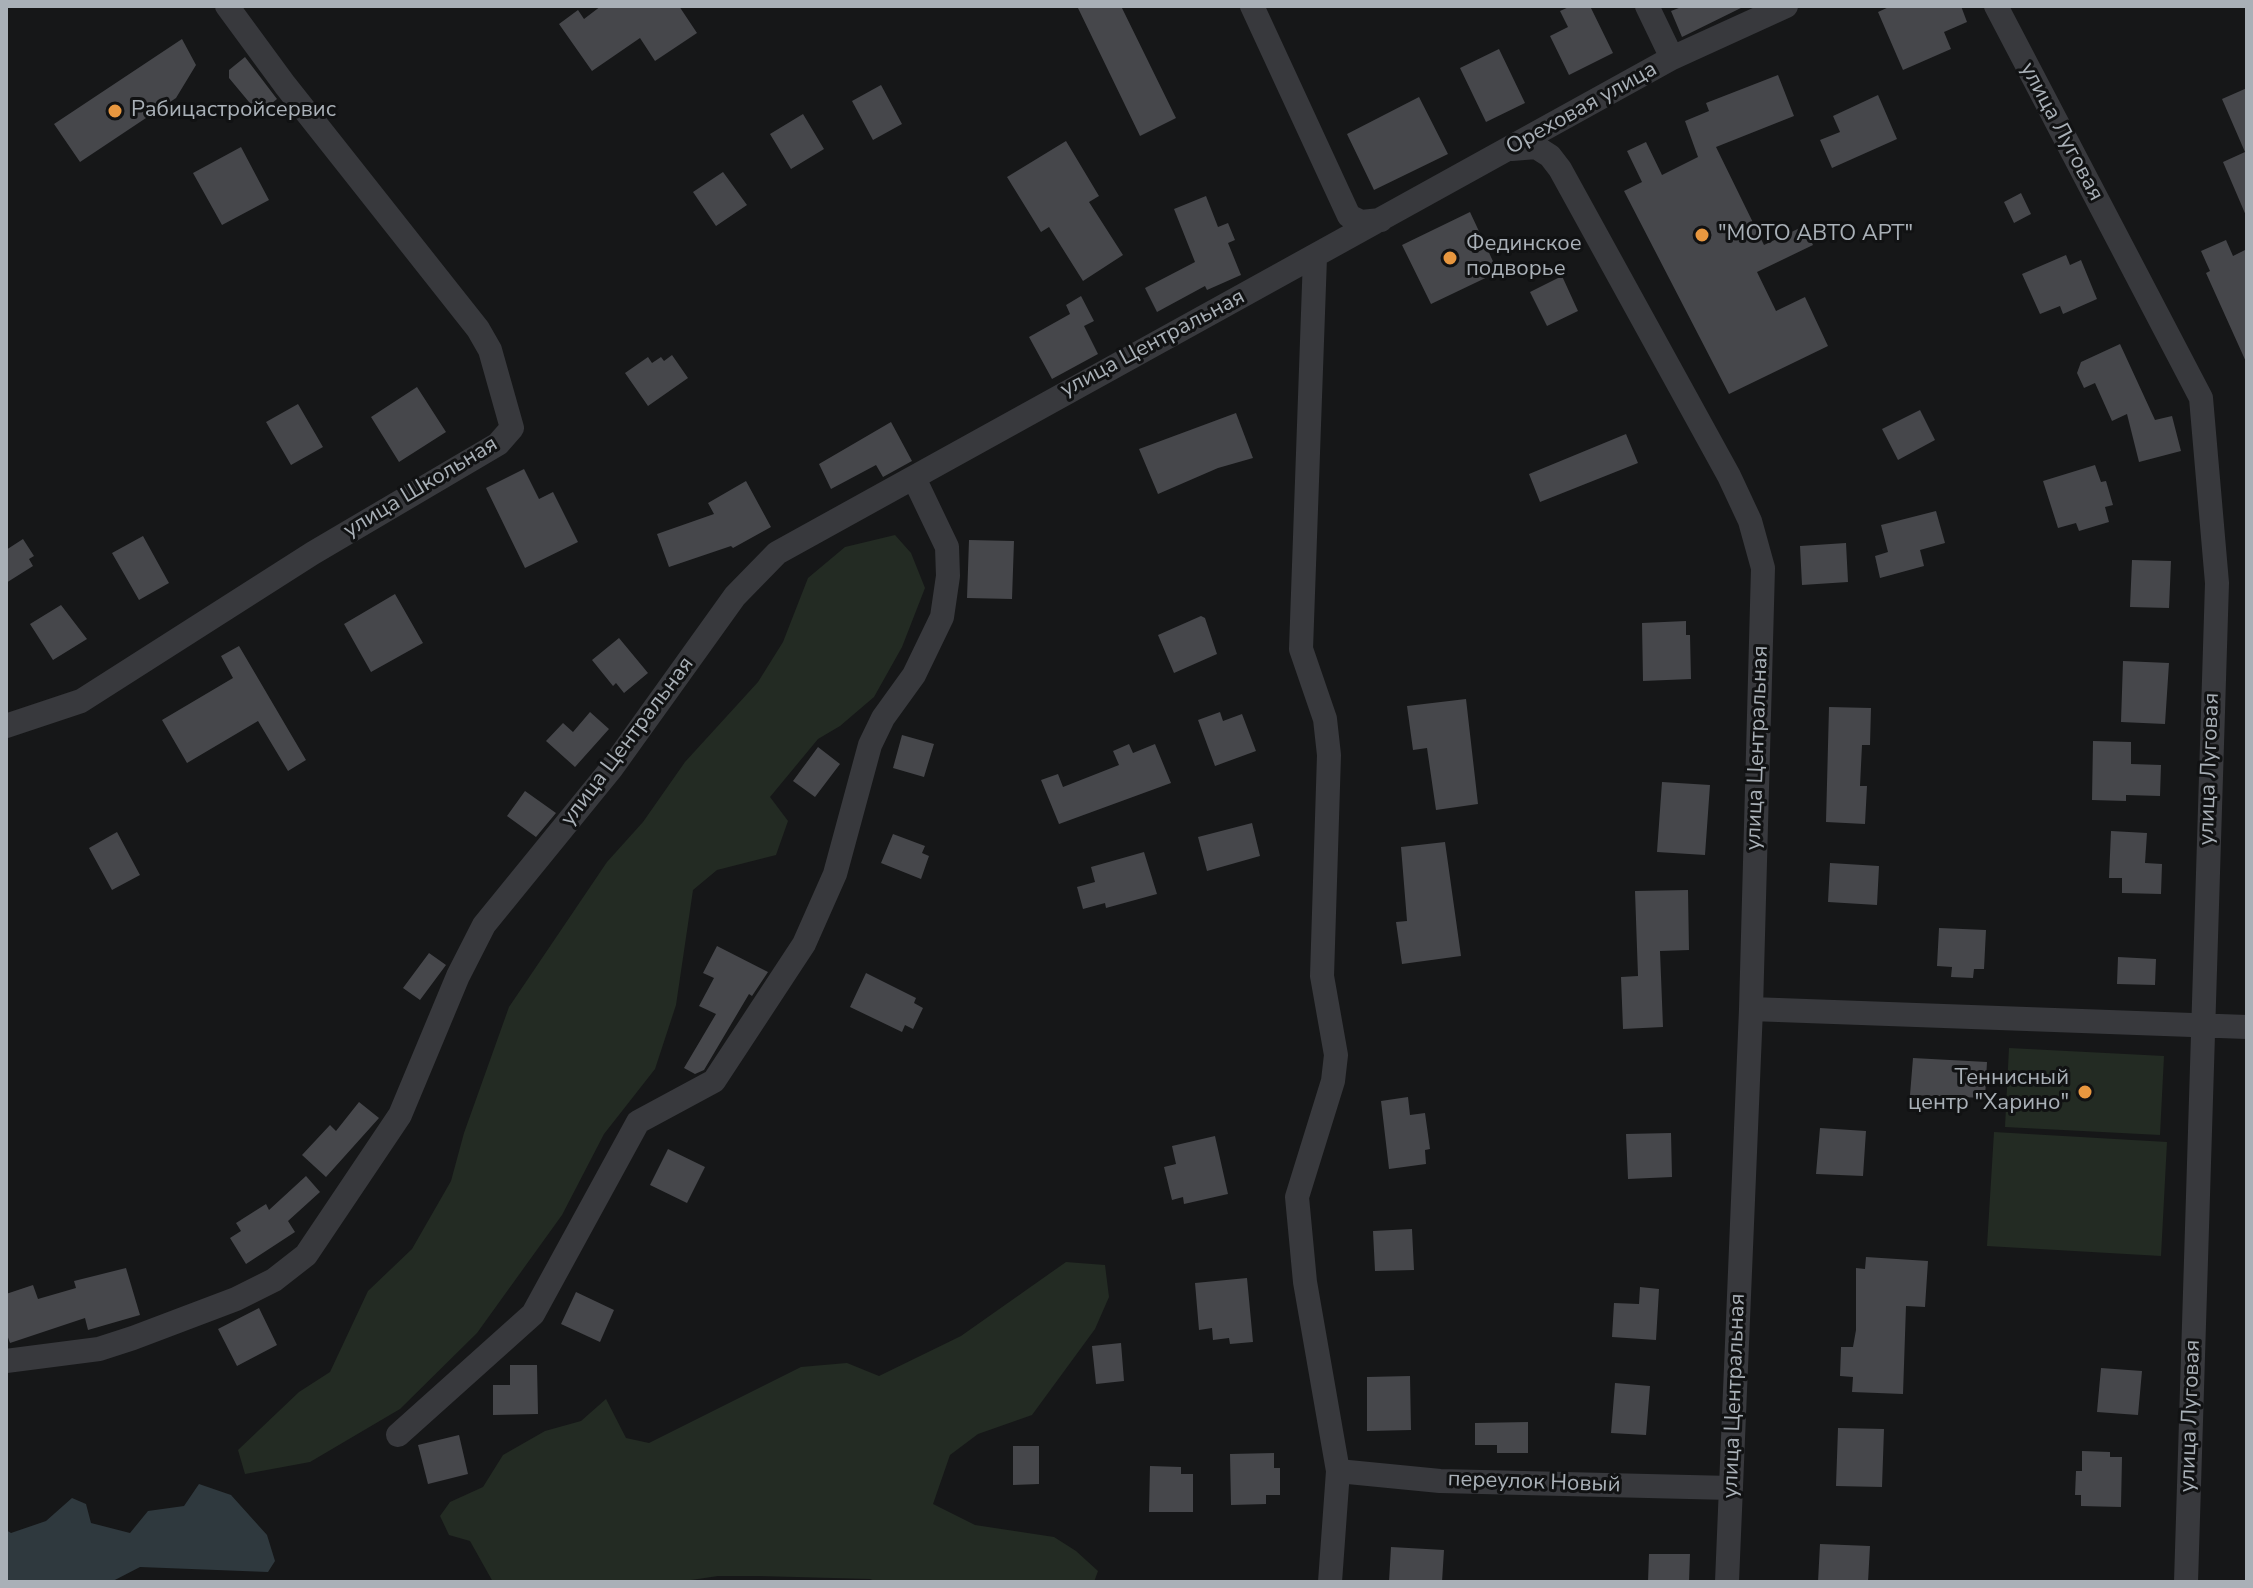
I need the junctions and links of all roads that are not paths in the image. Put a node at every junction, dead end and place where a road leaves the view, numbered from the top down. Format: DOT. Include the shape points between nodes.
graph roads {
  1 [pos="227,6"];
  2 [pos="1252,6"];
  3 [pos="1647,6"];
  4 [pos="1786,6"];
  5 [pos="1996,6"];
  6 [pos="1672,58"];
  7 [pos="1513,148"];
  8 [pos="1382,220"];
  9 [pos="1315,257"];
  10 [pos="914,478"];
  11 [pos="6,726"];
  12 [pos="1751,1009"];
  13 [pos="2201,1025"];
  14 [pos="2247,1027"];
  15 [pos="6,1361"];
  16 [pos="398,1435"];
  17 [pos="1338,1471"];
  18 [pos="1731,1488"];
  19 [pos="1330,1582"];
  20 [pos="1727,1582"];
  21 [pos="2186,1582"];
  1 -- 11 [label="street, улица Школьная" via="482,333 512,428 498,444 313,553 81,701"];
  2 -- 8 [label="street" via="1349,216 1361,222"];
  3 -- 6 [label="street"];
  4 -- 6 [label="street, Ореховая улица"];
  5 -- 13 [label="street, улица Луговая" via="2201,398 2217,583"];
  6 -- 7 [label="street, Ореховая улица"];
  7 -- 8 [label="street, Ореховая улица"];
  7 -- 12 [label="street, улица Центральная" via="1536,147 1560,169 1729,476 1750,521 1763,568"];
  8 -- 9 [label="street, улица Центральная"];
  9 -- 10 [label="street, улица Центральная"];
  9 -- 17 [label="street" via="1301,649 1325,719 1329,755 1322,976 1336,1055 1297,1197 1305,1282"];
  10 -- 15 [label="street, улица Центральная" via="777,553 735,596 611,769 484,925 400,1115 306,1255 274,1280 236,1299 133,1338 99,1349"];
  10 -- 16 [label="street" via="947,547 942,617 870,745 835,874 804,944 714,1081 638,1122 533,1314"];
  12 -- 13 [label="street"];
  12 -- 18 [label="street, улица Центральная"];
  13 -- 14 [label="street"];
  13 -- 21 [label="street, улица Луговая"];
  17 -- 18 [label="street, переулок Новый" via="1440,1481"];
  17 -- 19 [label="street"];
  18 -- 20 [label="street, улица Центральная"];
}
